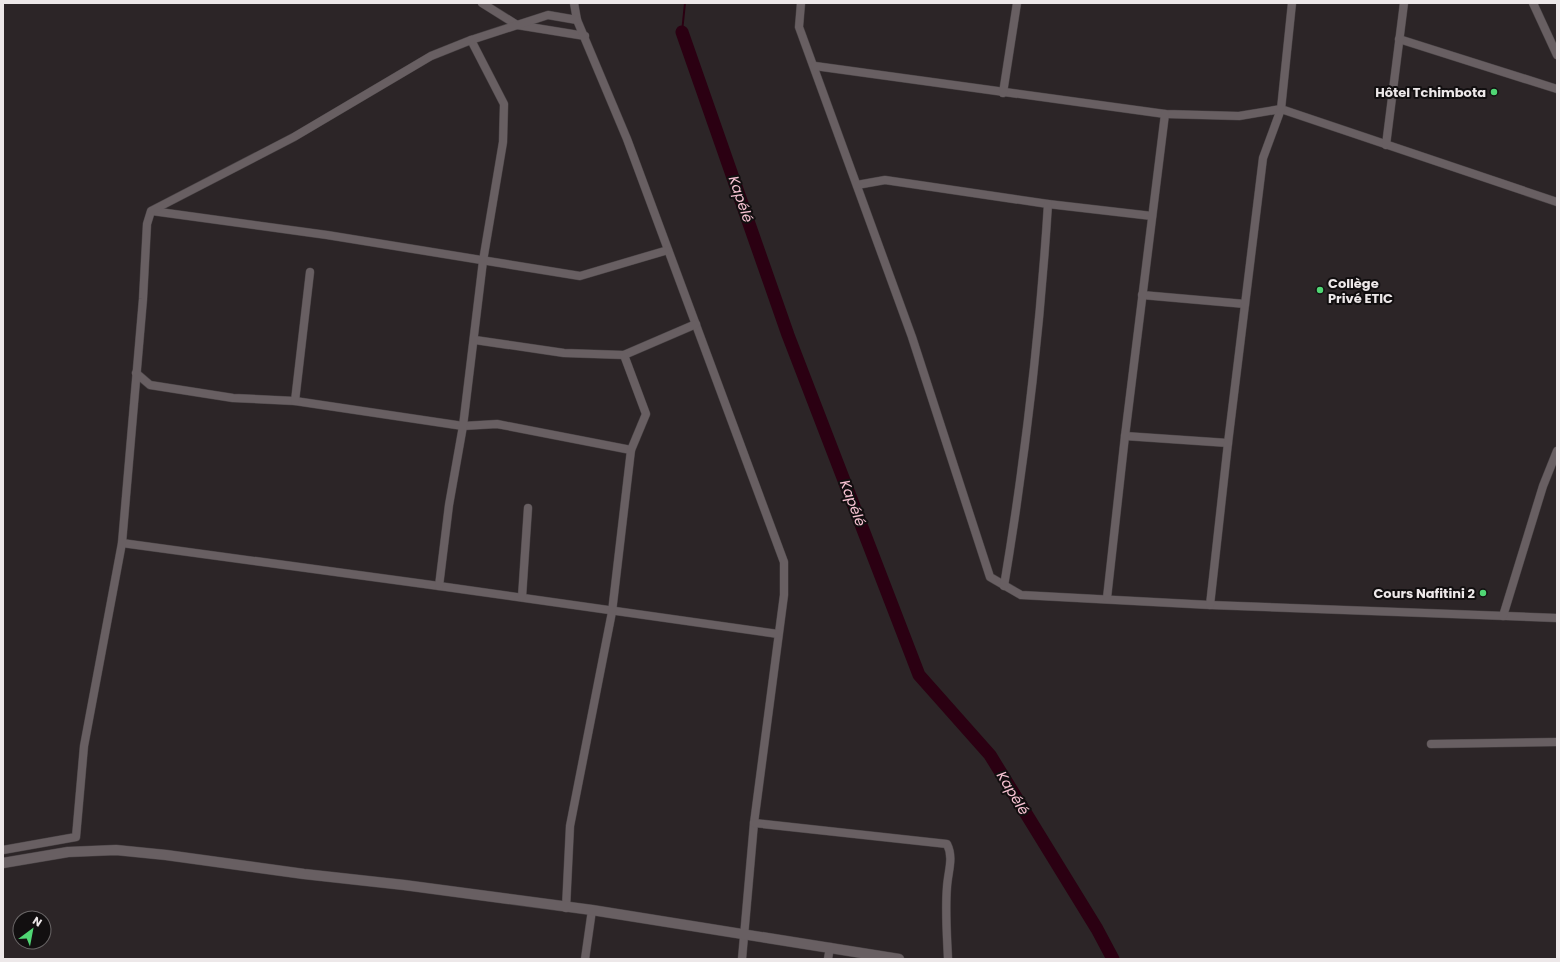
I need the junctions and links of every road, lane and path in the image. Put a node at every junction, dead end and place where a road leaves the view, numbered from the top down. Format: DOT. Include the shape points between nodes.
graph roads {
  1 [pos="482,3"];
  2 [pos="574,3"];
  3 [pos="801,3"];
  4 [pos="1017,3"];
  5 [pos="1292,3"];
  6 [pos="1404,3"];
  7 [pos="1533,3"];
  8 [pos="577,20"];
  9 [pos="517,25"];
  10 [pos="585,36"];
  11 [pos="1399,39"];
  12 [pos="471,40"];
  13 [pos="1557,55"];
  14 [pos="815,66"];
  15 [pos="1557,89"];
  16 [pos="1003,93"];
  17 [pos="1281,109"];
  18 [pos="1165,114"];
  19 [pos="1386,145"];
  20 [pos="857,185"];
  21 [pos="1557,202"];
  22 [pos="1048,204"];
  23 [pos="151,211"];
  24 [pos="1152,216"];
  25 [pos="668,250"];
  26 [pos="483,261"];
  27 [pos="310,272"];
  28 [pos="1142,295"];
  29 [pos="1245,304"];
  30 [pos="696,324"];
  31 [pos="474,340"];
  32 [pos="624,355"];
  33 [pos="136,373"];
  34 [pos="295,401"];
  35 [pos="463,426"];
  36 [pos="1125,436"];
  37 [pos="1228,443"];
  38 [pos="631,450"];
  39 [pos="1557,451"];
  40 [pos="528,508"];
  41 [pos="122,543"];
  42 [pos="440,586"];
  43 [pos="1004,586"];
  44 [pos="522,598"];
  45 [pos="1107,598"];
  46 [pos="1210,605"];
  47 [pos="612,612"];
  48 [pos="1503,616"];
  49 [pos="1557,618"];
  50 [pos="778,634"];
  51 [pos="1557,742"];
  52 [pos="1431,744"];
  53 [pos="754,823"];
  54 [pos="3,850"];
  55 [pos="3,863"];
  56 [pos="566,908"];
  57 [pos="592,910"];
  58 [pos="744,935"];
  59 [pos="830,947"];
  60 [pos="585,959"];
  61 [pos="742,959"];
  62 [pos="828,959"];
  63 [pos="899,959"];
  64 [pos="948,959"];
  1 -- 9 [label="street"];
  2 -- 8 [label="street"];
  3 -- 14 [label="street" via="800,27"];
  4 -- 16 [label="street"];
  5 -- 17 [label="street"];
  6 -- 11 [label="street"];
  7 -- 13 [label="street"];
  8 -- 9 [label="street" via="548,15"];
  8 -- 10 [label="street"];
  9 -- 10 [label="street"];
  9 -- 12 [label="street"];
  10 -- 25 [label="street"];
  11 -- 15 [label="street"];
  11 -- 19 [label="street"];
  12 -- 23 [label="street" via="431,56 294,137"];
  12 -- 26 [label="street" via="504,104 503,142"];
  14 -- 16 [label="street"];
  14 -- 20 [label="street"];
  16 -- 18 [label="street"];
  17 -- 18 [label="street" via="1239,116"];
  17 -- 19 [label="street"];
  17 -- 29 [label="street" via="1263,158"];
  18 -- 24 [label="street"];
  19 -- 21 [label="street"];
  20 -- 22 [label="street" via="886,180"];
  20 -- 43 [label="street" via="912,337 990,577"];
  22 -- 24 [label="street"];
  22 -- 43 [label="street" via="1041,299 1015,520"];
  23 -- 26 [label="street" via="327,235"];
  23 -- 33 [label="street" via="146,224"];
  24 -- 28 [label="street"];
  25 -- 26 [label="street" via="580,276"];
  25 -- 30 [label="street"];
  26 -- 31 [label="street"];
  27 -- 34 [label="street"];
  28 -- 29 [label="street"];
  28 -- 36 [label="street"];
  29 -- 37 [label="street"];
  30 -- 32 [label="street"];
  30 -- 50 [label="street" via="784,562 784,595"];
  31 -- 32 [label="street" via="564,353"];
  31 -- 35 [label="street"];
  32 -- 38 [label="street" via="646,414"];
  33 -- 34 [label="street" via="150,385 233,398"];
  33 -- 41 [label="street"];
  34 -- 35 [label="street"];
  35 -- 38 [label="street" via="497,424"];
  35 -- 42 [label="street" via="449,505"];
  36 -- 37 [label="street"];
  36 -- 45 [label="street"];
  37 -- 46 [label="street"];
  38 -- 47 [label="street"];
  39 -- 48 [label="street" via="1543,486"];
  40 -- 44 [label="street"];
  41 -- 42 [label="street"];
  41 -- 54 [label="street" via="84,746 76,837"];
  42 -- 44 [label="street"];
  43 -- 45 [label="street" via="1021,595"];
  44 -- 47 [label="street"];
  45 -- 46 [label="street"];
  46 -- 48 [label="street"];
  47 -- 50 [label="street"];
  47 -- 56 [label="street" via="570,826"];
  48 -- 49 [label="street"];
  50 -- 53 [label="street"];
  51 -- 52 [label="street"];
  53 -- 58 [label="street"];
  53 -- 64 [label="street" via="947,844 951,862 947,886"];
  55 -- 56 [label="street" via="68,852 116,850 404,885"];
  56 -- 57 [label="street"];
  57 -- 58 [label="street"];
  57 -- 60 [label="street"];
  58 -- 59 [label="street"];
  58 -- 61 [label="street"];
  59 -- 62 [label="street"];
  59 -- 63 [label="street"];
}
